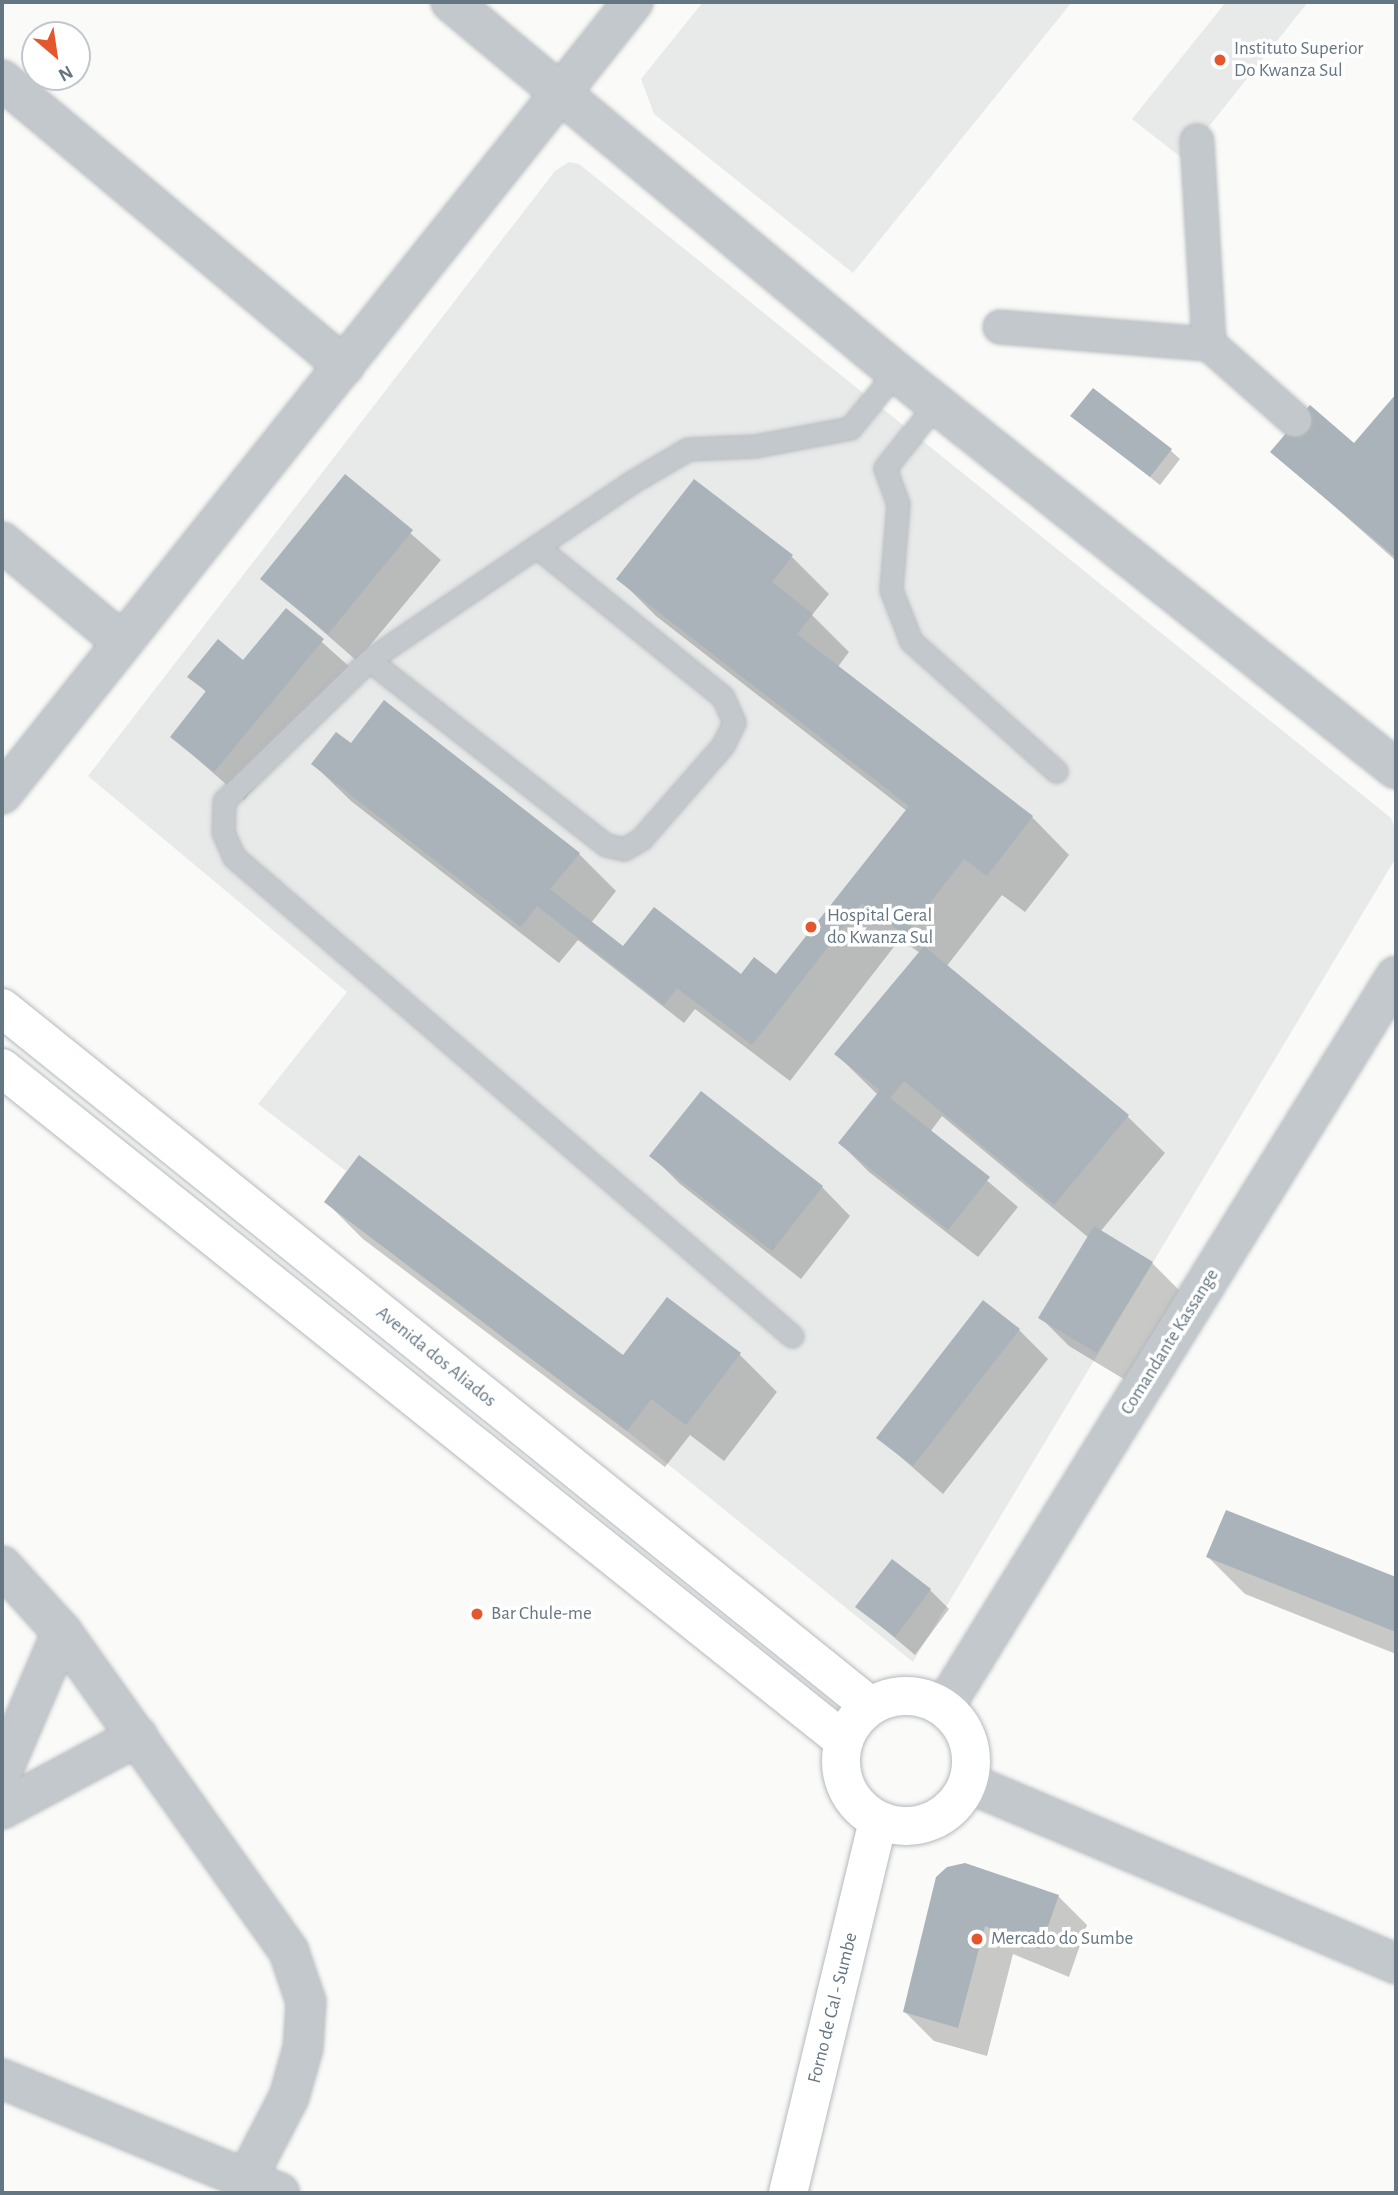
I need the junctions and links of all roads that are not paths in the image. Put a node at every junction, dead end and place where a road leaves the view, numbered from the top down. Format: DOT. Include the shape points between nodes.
graph roads {
  1 [pos="451,2"];
  2 [pos="633,2"];
  3 [pos="2,80"];
  4 [pos="562,90"];
  5 [pos="1197,141"];
  6 [pos="1000,327"];
  7 [pos="1209,344"];
  8 [pos="344,366"];
  9 [pos="896,372"];
  10 [pos="936,404"];
  11 [pos="1295,421"];
  12 [pos="2,542"];
  13 [pos="536,545"];
  14 [pos="122,642"];
  15 [pos="369,660"];
  16 [pos="1396,769"];
  17 [pos="1056,771"];
  18 [pos="2,794"];
  19 [pos="1396,976"];
  20 [pos="2,1009"];
  21 [pos="2,1068"];
  22 [pos="792,1336"];
  23 [pos="2,1566"];
  24 [pos="62,1632"];
  25 [pos="870,1706"];
  26 [pos="944,1707"];
  27 [pos="138,1736"];
  28 [pos="843,1740"];
  29 [pos="2,1772"];
  30 [pos="968,1783"];
  31 [pos="2,1809"];
  32 [pos="878,1822"];
  33 [pos="1396,1964"];
  34 [pos="2,2079"];
  35 [pos="263,2186"];
  36 [pos="788,2193"];
  1 -- 4 [label="street"];
  2 -- 4 [label="street"];
  3 -- 8 [label="street"];
  4 -- 8 [label="street"];
  4 -- 9 [label="street"];
  5 -- 7 [label="street"];
  6 -- 7 [label="street"];
  7 -- 11 [label="street"];
  8 -- 14 [label="street"];
  9 -- 10 [label="street"];
  9 -- 13 [label="lane" via="850,428 755,446 688,449"];
  10 -- 16 [label="street"];
  10 -- 17 [label="lane" via="885,468 898,504 891,590 911,641"];
  12 -- 14 [label="street"];
  13 -- 15 [label="lane"];
  13 -- 15 [label="lane" via="723,697 734,722 723,745 641,839 624,849 606,845"];
  14 -- 18 [label="street"];
  15 -- 22 [label="lane" via="224,801 223,832 234,858"];
  19 -- 26 [label="street, Comandante Kassange"];
  20 -- 25 [label="main road, Avenida dos Aliados"];
  21 -- 28 [label="main road"];
  23 -- 24 [label="street"];
  24 -- 27 [label="street"];
  24 -- 29 [label="street"];
  25 -- 26 [label="main road" via="892,1697 917,1696"];
  25 -- 28 [label="main road" via="853,1721"];
  26 -- 30 [label="main road" via="961,1726 972,1753"];
  27 -- 31 [label="street"];
  27 -- 35 [label="street" via="289,1951 306,2002 303,2048"];
  28 -- 32 [label="main road" via="840,1773 853,1802"];
  30 -- 32 [label="main road" via="947,1813 914,1827"];
  30 -- 33 [label="street"];
  32 -- 36 [label="main road, Forno de Cal - Sumbe"];
  34 -- 35 [label="street"];
}
